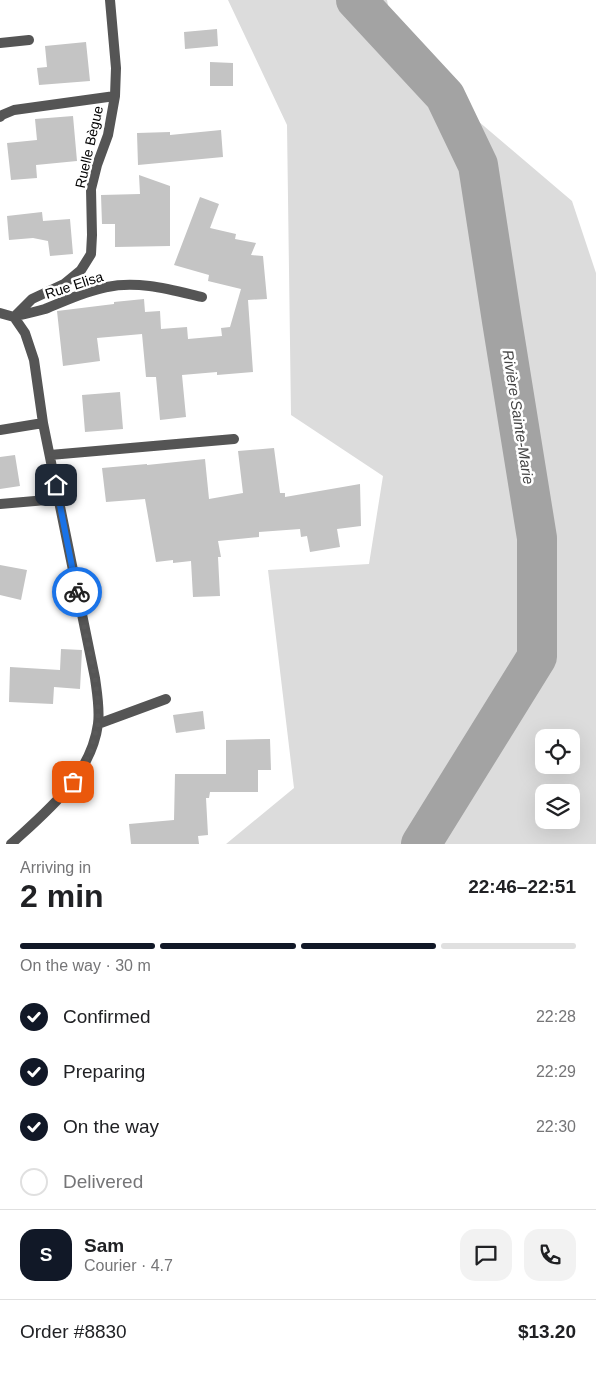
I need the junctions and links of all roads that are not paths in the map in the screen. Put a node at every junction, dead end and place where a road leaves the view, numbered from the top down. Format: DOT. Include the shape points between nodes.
graph roads {
  1 [pos="110,0"];
  2 [pos="29,40"];
  3 [pos="0,43"];
  4 [pos="115,96"];
  5 [pos="0,117"];
  6 [pos="202,297"];
  7 [pos="0,313"];
  8 [pos="14,317"];
  9 [pos="43,423"];
  10 [pos="0,430"];
  11 [pos="234,439"];
  12 [pos="50,455"];
  13 [pos="58,499"];
  14 [pos="0,504"];
  15 [pos="166,699"];
  16 [pos="98,724"];
  17 [pos="12,844"];
  1 -- 4 [label="street, Ruelle Bègue"];
  2 -- 3 [label="street"];
  4 -- 5 [label="street, Ruelle Bègue" via="14,110"];
  4 -- 8 [label="street, Ruelle Bègue" via="108,135 91,189 91,254 81,270 64,284 32,299"];
  6 -- 8 [label="street, Rue Elisa" via="156,287 108,286"];
  7 -- 8 [label="street"];
  8 -- 9 [label="street" via="25,333 34,360"];
  9 -- 10 [label="street"];
  9 -- 12 [label="street"];
  11 -- 12 [label="street"];
  12 -- 13 [label="street"];
  13 -- 14 [label="street"];
  13 -- 16 [label="street" via="95,678"];
  15 -- 16 [label="street"];
  16 -- 17 [label="street" via="90,753 73,782 57,802"];
}
